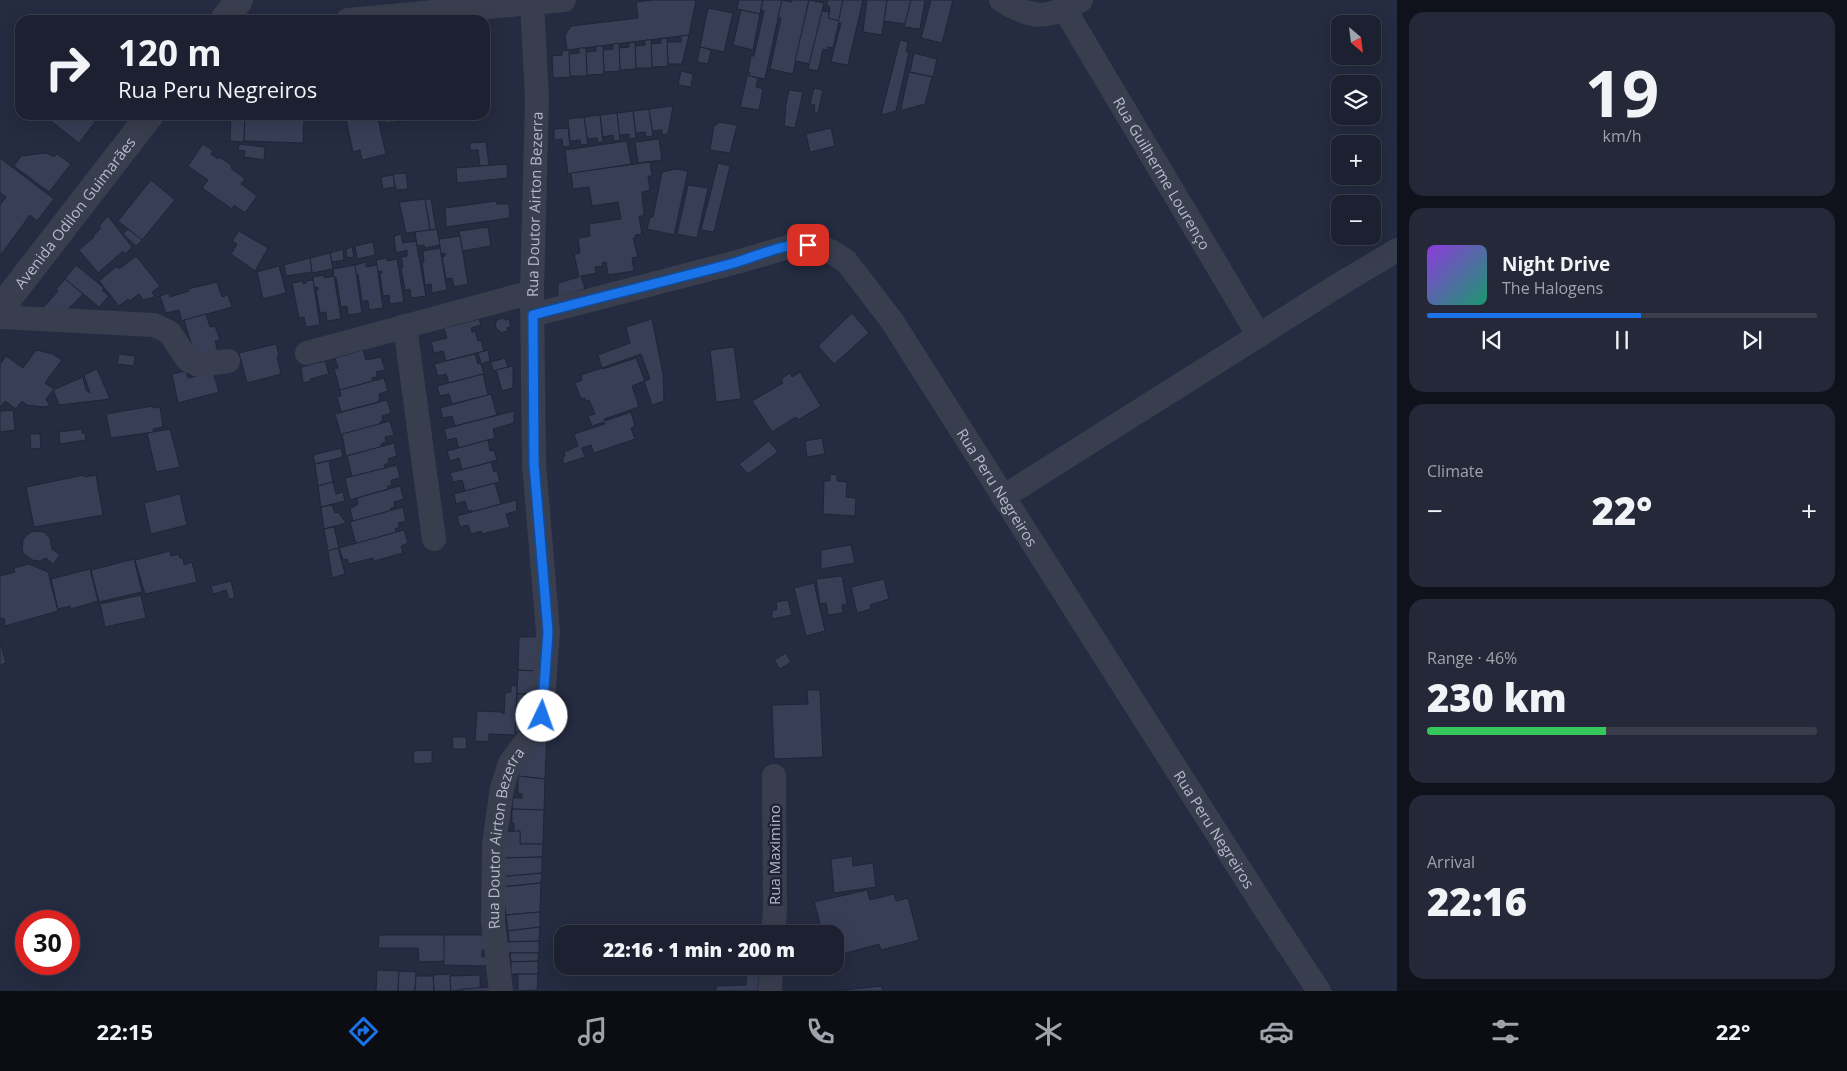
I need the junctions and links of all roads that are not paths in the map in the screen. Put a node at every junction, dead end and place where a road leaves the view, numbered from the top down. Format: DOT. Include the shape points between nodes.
graph roads {
  1 [pos="239,0"];
  2 [pos="564,0"];
  3 [pos="1001,0"];
  4 [pos="532,4"];
  5 [pos="1073,5"];
  6 [pos="228,15"];
  7 [pos="406,15"];
  8 [pos="146,120"];
  9 [pos="1397,250"];
  10 [pos="532,304"];
  11 [pos="0,309"];
  12 [pos="0,317"];
  13 [pos="405,326"];
  14 [pos="1260,336"];
  15 [pos="307,353"];
  16 [pos="228,361"];
  17 [pos="1003,497"];
  18 [pos="434,539"];
  19 [pos="774,776"];
  20 [pos="773,925"];
  21 [pos="771,975"];
  22 [pos="501,991"];
  23 [pos="770,991"];
  24 [pos="1319,991"];
  1 -- 6 [label="street"];
  2 -- 4 [label="street"];
  3 -- 5 [label="street" via="1019,11 1040,16"];
  4 -- 7 [label="street"];
  4 -- 10 [label="street, Rua Doutor Airton Bezerra" via="537,98"];
  5 -- 14 [label="street, Rua Guilherme Lourenço"];
  8 -- 11 [label="street, Avenida Odilon Guimarães"];
  9 -- 14 [label="street"];
  10 -- 13 [label="street, Rua Peru Negreiros"];
  10 -- 17 [label="street, Rua Peru Negreiros" via="737,262 798,244 819,246 846,262 892,321"];
  10 -- 22 [label="street, Rua Doutor Airton Bezerra" via="534,464 548,632 542,716 510,764 502,788 494,844 493,921"];
  12 -- 16 [label="street" via="154,325 169,332 188,360 199,365"];
  13 -- 15 [label="street, Rua Peru Negreiros"];
  13 -- 18 [label="street"];
  14 -- 17 [label="street"];
  17 -- 24 [label="street, Rua Peru Negreiros"];
  19 -- 20 [label="street, Rua Maximino"];
  21 -- 23 [label="street"];
}
